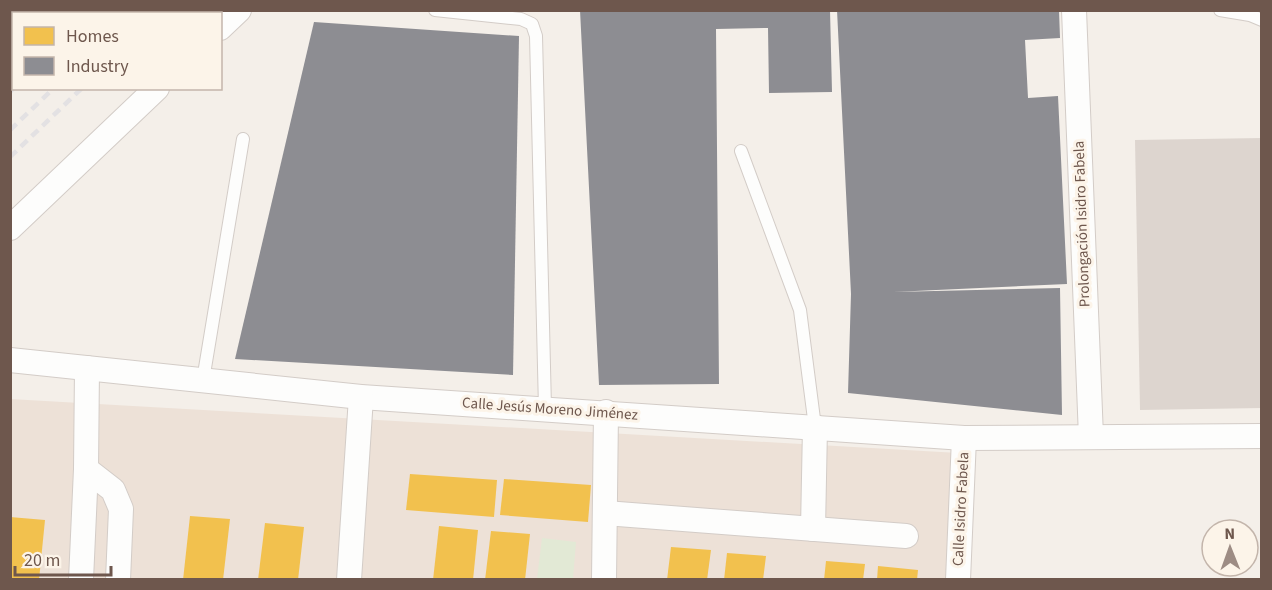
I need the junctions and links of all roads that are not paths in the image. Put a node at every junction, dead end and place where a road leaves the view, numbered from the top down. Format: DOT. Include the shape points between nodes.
graph roads {
  1 [pos="239,10"];
  2 [pos="435,10"];
  3 [pos="1074,10"];
  4 [pos="1220,10"];
  5 [pos="1262,20"];
  6 [pos="222,26"];
  7 [pos="155,90"];
  8 [pos="243,140"];
  9 [pos="741,151"];
  10 [pos="10,228"];
  11 [pos="10,360"];
  12 [pos="87,368"];
  13 [pos="203,380"];
  14 [pos="361,397"];
  15 [pos="544,408"];
  16 [pos="606,412"];
  17 [pos="815,427"];
  18 [pos="1262,436"];
  19 [pos="1091,437"];
  20 [pos="964,438"];
  21 [pos="86,469"];
  22 [pos="605,513"];
  23 [pos="813,529"];
  24 [pos="906,536"];
  25 [pos="81,579"];
  26 [pos="118,579"];
  27 [pos="349,579"];
  28 [pos="604,579"];
  29 [pos="958,579"];
  1 -- 6 [label="street"];
  2 -- 15 [label="lane" via="521,19 532,24 536,36"];
  3 -- 19 [label="street, Prolongación Isidro Fabela"];
  4 -- 5 [label="lane"];
  7 -- 10 [label="street"];
  8 -- 13 [label="lane"];
  9 -- 17 [label="lane" via="800,310"];
  11 -- 12 [label="street, Calle Jesús Moreno Jiménez"];
  12 -- 13 [label="street, Calle Jesús Moreno Jiménez"];
  12 -- 21 [label="street"];
  13 -- 14 [label="street, Calle Jesús Moreno Jiménez"];
  14 -- 15 [label="street, Calle Jesús Moreno Jiménez"];
  14 -- 27 [label="street"];
  15 -- 16 [label="street, Calle Jesús Moreno Jiménez"];
  16 -- 17 [label="street, Calle Jesús Moreno Jiménez"];
  16 -- 22 [label="street"];
  17 -- 20 [label="street, Calle Jesús Moreno Jiménez"];
  17 -- 23 [label="street"];
  18 -- 19 [label="street, Calle Jesús Moreno Jiménez"];
  19 -- 20 [label="street, Calle Jesús Moreno Jiménez"];
  20 -- 29 [label="street, Calle Isidro Fabela"];
  21 -- 25 [label="street"];
  21 -- 26 [label="street" via="113,490 120,509"];
  22 -- 23 [label="street"];
  22 -- 28 [label="street"];
  23 -- 24 [label="street"];
}
